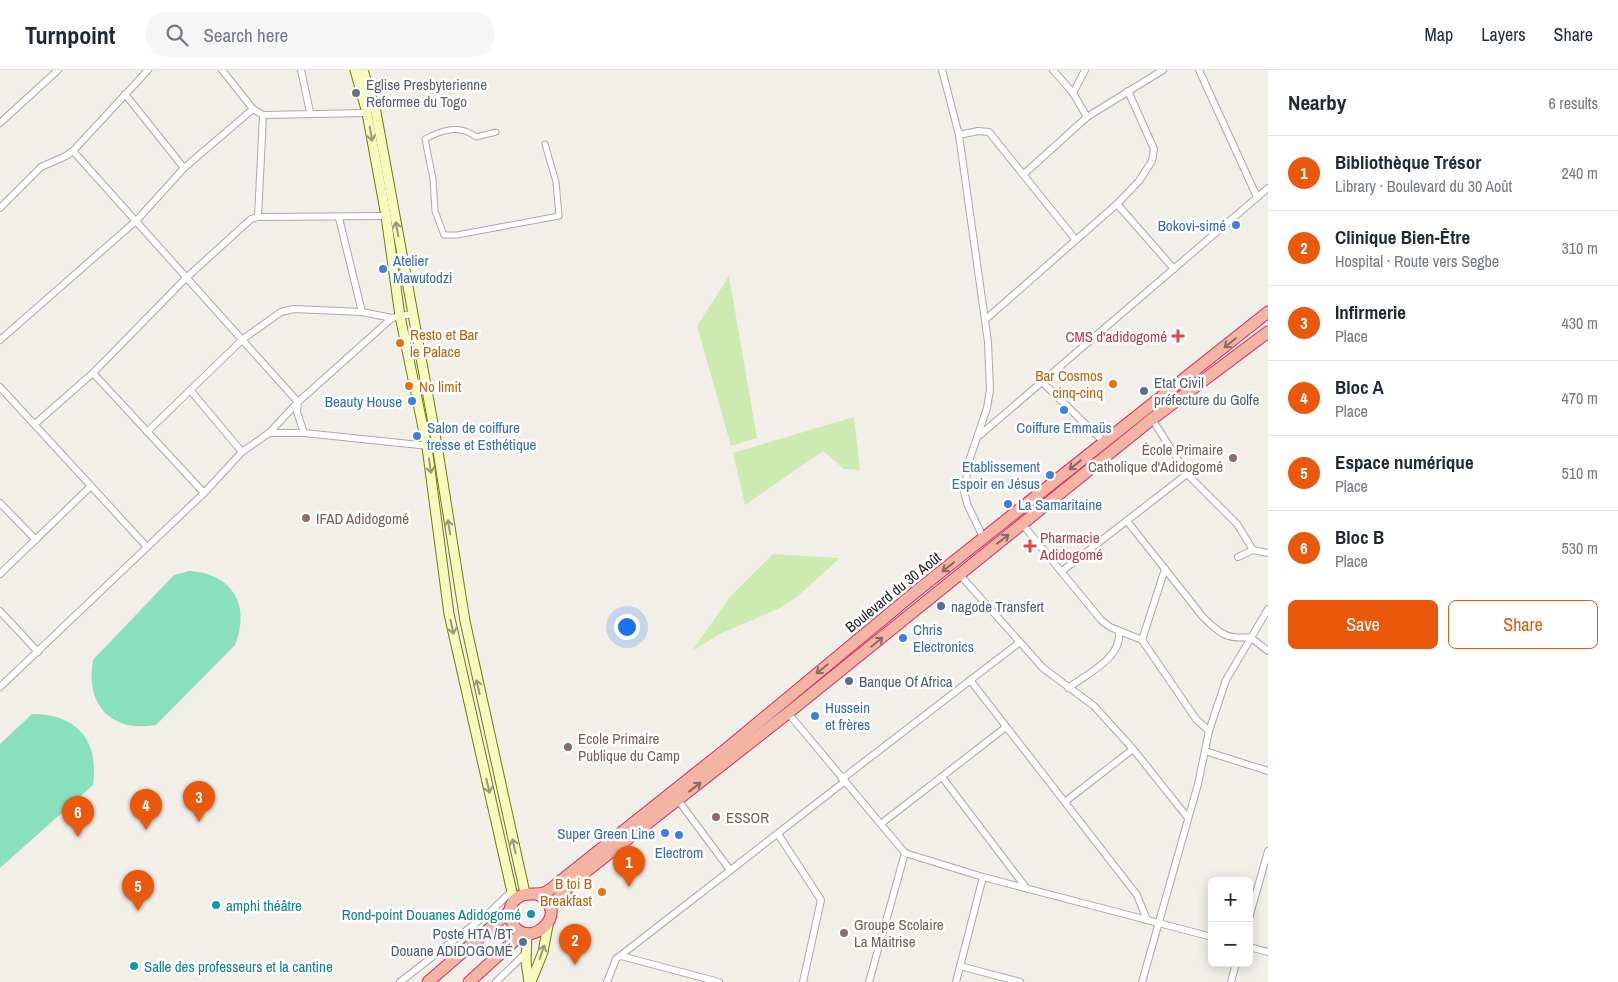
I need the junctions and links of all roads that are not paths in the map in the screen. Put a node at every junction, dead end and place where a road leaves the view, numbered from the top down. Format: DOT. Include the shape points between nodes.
graph roads {
  1 [pos="58,70"];
  2 [pos="222,70"];
  3 [pos="301,70"];
  4 [pos="355,70"];
  5 [pos="364,70"];
  6 [pos="942,70"];
  7 [pos="1053,70"];
  8 [pos="1085,70"];
  9 [pos="1163,70"];
  10 [pos="1199,70"];
  11 [pos="143,72"];
  12 [pos="1128,91"];
  13 [pos="1073,93"];
  14 [pos="125,94"];
  15 [pos="253,109"];
  16 [pos="310,112"];
  17 [pos="367,113"];
  18 [pos="263,115"];
  19 [pos="1087,117"];
  20 [pos="0,123"];
  21 [pos="496,132"];
  22 [pos="959,135"];
  23 [pos="545,144"];
  24 [pos="73,151"];
  25 [pos="184,168"];
  26 [pos="1024,174"];
  27 [pos="1268,188"];
  28 [pos="1257,197"];
  29 [pos="1117,204"];
  30 [pos="0,208"];
  31 [pos="386,216"];
  32 [pos="258,217"];
  33 [pos="339,218"];
  34 [pos="137,220"];
  35 [pos="1075,239"];
  36 [pos="1174,269"];
  37 [pos="186,278"];
  38 [pos="362,312"];
  39 [pos="1268,312"];
  40 [pos="411,314"];
  41 [pos="396,317"];
  42 [pos="986,319"];
  43 [pos="1268,332"];
  44 [pos="0,340"];
  45 [pos="243,340"];
  46 [pos="93,373"];
  47 [pos="1043,383"];
  48 [pos="0,386"];
  49 [pos="191,391"];
  50 [pos="298,402"];
  51 [pos="1152,419"];
  52 [pos="36,423"];
  53 [pos="147,432"];
  54 [pos="269,433"];
  55 [pos="304,433"];
  56 [pos="979,436"];
  57 [pos="437,445"];
  58 [pos="427,446"];
  59 [pos="1108,446"];
  60 [pos="242,452"];
  61 [pos="1187,474"];
  62 [pos="91,486"];
  63 [pos="204,492"];
  64 [pos="0,503"];
  65 [pos="1014,514"];
  66 [pos="1127,521"];
  67 [pos="1022,525"];
  68 [pos="984,539"];
  69 [pos="36,540"];
  70 [pos="147,547"];
  71 [pos="1253,550"];
  72 [pos="1268,553"];
  73 [pos="1238,556"];
  74 [pos="1165,569"];
  75 [pos="1062,571"];
  76 [pos="0,574"];
  77 [pos="960,575"];
  78 [pos="918,590"];
  79 [pos="927,601"];
  80 [pos="1268,609"];
  81 [pos="0,611"];
  82 [pos="1119,632"];
  83 [pos="1250,637"];
  84 [pos="1142,640"];
  85 [pos="1020,642"];
  86 [pos="1268,651"];
  87 [pos="38,652"];
  88 [pos="970,680"];
  89 [pos="0,687"];
  90 [pos="1068,688"];
  91 [pos="788,713"];
  92 [pos="1006,727"];
  93 [pos="1210,731"];
  94 [pos="1133,749"];
  95 [pos="1205,751"];
  96 [pos="1268,771"];
  97 [pos="942,777"];
  98 [pos="843,780"];
  99 [pos="678,800"];
  100 [pos="1066,801"];
  101 [pos="1188,818"];
  102 [pos="882,823"];
  103 [pos="778,834"];
  104 [pos="1268,851"];
  105 [pos="905,853"];
  106 [pos="730,870"];
  107 [pos="983,877"];
  108 [pos="1027,889"];
  109 [pos="531,893"];
  110 [pos="512,901"];
  111 [pos="1253,904"];
  112 [pos="550,907"];
  113 [pos="549,920"];
  114 [pos="1147,920"];
  115 [pos="1159,923"];
  116 [pos="525,933"];
  117 [pos="1208,936"];
  118 [pos="1253,948"];
  119 [pos="1268,952"];
  120 [pos="526,953"];
  121 [pos="621,956"];
  122 [pos="960,966"];
  123 [pos="1235,967"];
  124 [pos="400,982"];
  125 [pos="428,982"];
  126 [pos="470,982"];
  127 [pos="496,982"];
  128 [pos="530,982"];
  129 [pos="607,982"];
  130 [pos="720,982"];
  131 [pos="803,982"];
  132 [pos="869,982"];
  133 [pos="956,982"];
  134 [pos="1020,982"];
  135 [pos="1142,982"];
  136 [pos="1231,982"];
  1 -- 20 [label="street"];
  2 -- 15 [label="street"];
  3 -- 16 [label="street"];
  4 -- 17 [label="main road"];
  40 -- 5 [label="main road, one-way" via="376,112"];
  6 -- 22 [label="street"];
  7 -- 13 [label="street"];
  8 -- 13 [label="street"];
  9 -- 12 [label="street"];
  10 -- 28 [label="street"];
  11 -- 14 [label="street"];
  12 -- 19 [label="street"];
  12 -- 29 [label="street" via="1154,155 1138,181"];
  13 -- 19 [label="street"];
  14 -- 24 [label="street"];
  14 -- 25 [label="street"];
  15 -- 18 [label="street"];
  15 -- 25 [label="street"];
  16 -- 17 [label="street"];
  16 -- 18 [label="street"];
  17 -- 31 [label="main road, one-way"];
  18 -- 32 [label="street"];
  19 -- 26 [label="street"];
  21 -- 23 [label="street" via="476,136 457,129 439,132 425,139 435,211 444,235 559,216 556,182"];
  22 -- 26 [label="street" via="989,132"];
  22 -- 42 [label="street"];
  24 -- 30 [label="street" via="40,167"];
  24 -- 34 [label="street"];
  25 -- 34 [label="street"];
  26 -- 35 [label="street"];
  27 -- 28 [label="street"];
  28 -- 36 [label="street"];
  29 -- 35 [label="street"];
  29 -- 36 [label="street"];
  31 -- 33 [label="street"];
  31 -- 41 [label="main road"];
  32 -- 33 [label="street"];
  32 -- 37 [label="street" via="251,219"];
  33 -- 38 [label="street"];
  34 -- 37 [label="street"];
  34 -- 44 [label="street"];
  35 -- 42 [label="street"];
  36 -- 47 [label="street"];
  37 -- 45 [label="street"];
  37 -- 46 [label="street"];
  38 -- 41 [label="street"];
  38 -- 45 [label="street" via="287,309"];
  39 -- 59 [label="highway, Boulevard du 30 Août, one-way"];
  40 -- 41 [label="street"];
  40 -- 57 [label="main road"];
  41 -- 50 [label="street"];
  41 -- 58 [label="main road"];
  42 -- 56 [label="street" via="990,390"];
  43 -- 51 [label="highway, Boulevard du 30 Août"];
  45 -- 49 [label="street"];
  45 -- 50 [label="street"];
  46 -- 52 [label="street"];
  46 -- 53 [label="street"];
  47 -- 56 [label="street"];
  47 -- 59 [label="street"];
  48 -- 52 [label="street"];
  49 -- 53 [label="street"];
  49 -- 60 [label="street"];
  50 -- 54 [label="street"];
  50 -- 55 [label="street" via="297,412"];
  51 -- 59 [label="highway, Boulevard du 30 Août"];
  51 -- 61 [label="street"];
  52 -- 62 [label="street"];
  53 -- 63 [label="street"];
  54 -- 55 [label="street"];
  54 -- 60 [label="street"];
  55 -- 58 [label="street"];
  56 -- 68 [label="street" via="969,460 964,492"];
  57 -- 58 [label="street"];
  109 -- 57 [label="main road, one-way" via="464,621"];
  58 -- 110 [label="main road, one-way" via="450,614"];
  59 -- 65 [label="highway, Boulevard du 30 Août, one-way"];
  59 -- 67 [label="highway, Boulevard du 30 Août"];
  60 -- 63 [label="street"];
  61 -- 66 [label="street"];
  61 -- 71 [label="street" via="1237,524"];
  62 -- 69 [label="street"];
  62 -- 70 [label="street"];
  63 -- 70 [label="street"];
  64 -- 69 [label="street"];
  65 -- 67 [label="highway"];
  65 -- 68 [label="highway, Boulevard du 30 Août"];
  66 -- 74 [label="street"];
  66 -- 75 [label="street"];
  67 -- 75 [label="street"];
  77 -- 67 [label="highway, Boulevard du 30 Août, one-way"];
  68 -- 78 [label="highway, Boulevard du 30 Août, one-way"];
  69 -- 76 [label="street"];
  70 -- 87 [label="street"];
  71 -- 72 [label="street"];
  71 -- 73 [label="street"];
  74 -- 83 [label="street" via="1217,631 1234,639"];
  74 -- 84 [label="street"];
  75 -- 82 [label="street" via="1101,620"];
  77 -- 79 [label="highway, Boulevard du 30 Août"];
  77 -- 85 [label="street"];
  78 -- 79 [label="highway"];
  78 -- 109 [label="highway, Boulevard du 30 Août, one-way" via="600,850 545,893"];
  91 -- 79 [label="highway, Boulevard du 30 Août, one-way"];
  80 -- 83 [label="street"];
  81 -- 87 [label="street"];
  82 -- 84 [label="street"];
  82 -- 90 [label="street" via="1120,642 1113,654"];
  83 -- 86 [label="street"];
  83 -- 93 [label="street" via="1226,680"];
  84 -- 93 [label="street" via="1196,719"];
  85 -- 88 [label="street"];
  85 -- 90 [label="street"];
  87 -- 89 [label="street"];
  88 -- 92 [label="street"];
  88 -- 98 [label="street"];
  90 -- 94 [label="street" via="1094,706"];
  91 -- 98 [label="street"];
  99 -- 91 [label="highway, Boulevard du 30 Août, one-way"];
  92 -- 97 [label="street"];
  92 -- 100 [label="street"];
  93 -- 95 [label="street"];
  94 -- 100 [label="street"];
  94 -- 101 [label="street"];
  95 -- 96 [label="street"];
  95 -- 101 [label="street"];
  97 -- 102 [label="street"];
  97 -- 108 [label="street"];
  98 -- 102 [label="street"];
  98 -- 103 [label="street"];
  99 -- 106 [label="street"];
  99 -- 112 [label="highway, Boulevard du 30 Août" via="574,881"];
  100 -- 114 [label="street" via="1138,895"];
  101 -- 115 [label="street"];
  102 -- 105 [label="street"];
  103 -- 106 [label="street"];
  103 -- 131 [label="street" via="821,900"];
  104 -- 111 [label="street"];
  105 -- 107 [label="street"];
  105 -- 132 [label="street"];
  106 -- 121 [label="street"];
  107 -- 108 [label="street"];
  107 -- 122 [label="street"];
  108 -- 114 [label="street"];
  109 -- 110 [label="highway"];
  109 -- 112 [label="highway" via="545,899"];
  110 -- 116 [label="highway" via="513,924"];
  110 -- 124 [label="street" via="490,912"];
  110 -- 125 [label="highway"];
  112 -- 113 [label="highway"];
  113 -- 116 [label="highway" via="542,930"];
  128 -- 113 [label="main road, one-way" via="543,952"];
  114 -- 115 [label="street"];
  115 -- 117 [label="street"];
  115 -- 135 [label="street"];
  116 -- 120 [label="main road"];
  116 -- 126 [label="highway"];
  118 -- 119 [label="street"];
  120 -- 127 [label="street"];
  120 -- 128 [label="main road"];
  121 -- 129 [label="street" via="612,965"];
  121 -- 130 [label="street"];
  122 -- 133 [label="street"];
  122 -- 134 [label="street"];
  123 -- 136 [label="street"];
}
